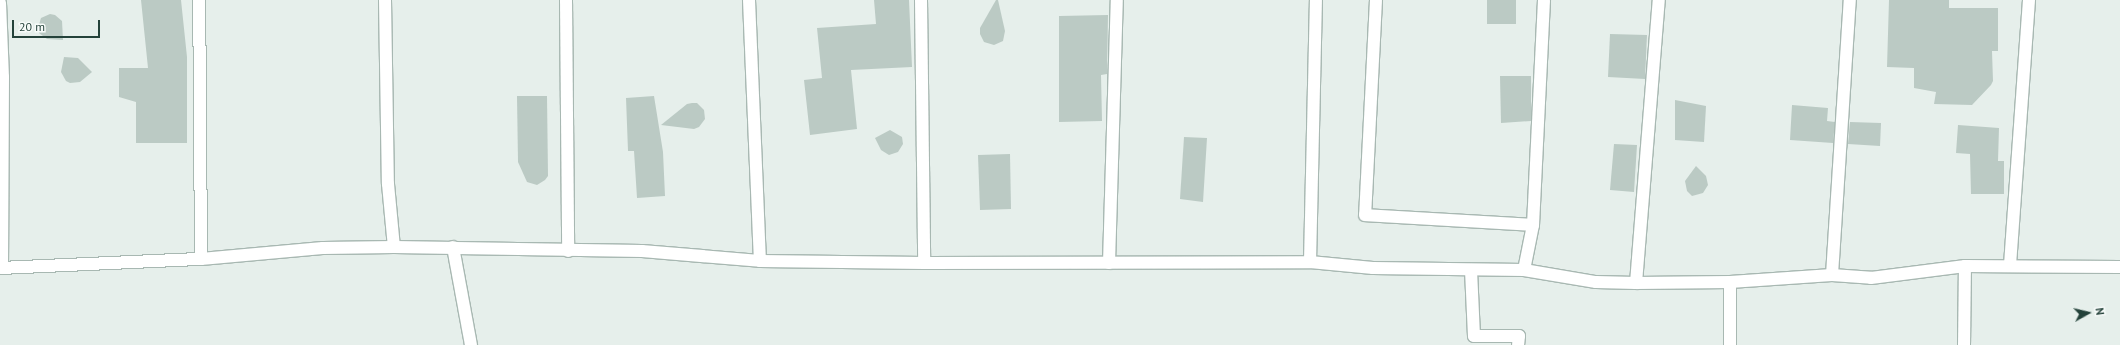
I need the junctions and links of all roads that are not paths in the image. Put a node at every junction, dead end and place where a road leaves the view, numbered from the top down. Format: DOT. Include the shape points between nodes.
graph roads {
  1 [pos="199,0"];
  2 [pos="386,0"];
  3 [pos="566,0"];
  4 [pos="749,0"];
  5 [pos="921,0"];
  6 [pos="1117,0"];
  7 [pos="1316,0"];
  8 [pos="1376,0"];
  9 [pos="1544,0"];
  10 [pos="1659,0"];
  11 [pos="1850,0"];
  12 [pos="2029,0"];
  13 [pos="0,3"];
  14 [pos="1533,225"];
  15 [pos="394,247"];
  16 [pos="453,247"];
  17 [pos="568,251"];
  18 [pos="201,259"];
  19 [pos="760,261"];
  20 [pos="1310,262"];
  21 [pos="924,263"];
  22 [pos="1109,263"];
  23 [pos="2010,265"];
  24 [pos="1965,266"];
  25 [pos="2120,267"];
  26 [pos="1,268"];
  27 [pos="1471,270"];
  28 [pos="1524,270"];
  29 [pos="1832,275"];
  30 [pos="1730,282"];
  31 [pos="1636,283"];
  32 [pos="471,345"];
  33 [pos="1518,345"];
  34 [pos="1730,345"];
  35 [pos="1964,345"];
  1 -- 18 [label="street"];
  2 -- 15 [label="street" via="388,184"];
  3 -- 17 [label="street"];
  4 -- 19 [label="street"];
  5 -- 21 [label="street"];
  6 -- 22 [label="street"];
  7 -- 20 [label="street"];
  8 -- 14 [label="street" via="1365,215"];
  9 -- 14 [label="street"];
  10 -- 31 [label="street"];
  11 -- 29 [label="street"];
  12 -- 23 [label="street"];
  13 -- 26 [label="street" via="3,77"];
  14 -- 28 [label="street"];
  15 -- 16 [label="street"];
  15 -- 18 [label="street" via="323,248"];
  16 -- 17 [label="street"];
  16 -- 32 [label="street"];
  17 -- 19 [label="street" via="642,251"];
  18 -- 26 [label="street"];
  19 -- 21 [label="street"];
  20 -- 22 [label="street"];
  20 -- 27 [label="street" via="1373,268"];
  21 -- 22 [label="street"];
  23 -- 24 [label="street"];
  23 -- 25 [label="street"];
  24 -- 29 [label="street" via="1871,278"];
  24 -- 35 [label="street"];
  27 -- 28 [label="street"];
  27 -- 33 [label="street" via="1474,336 1519,336"];
  28 -- 31 [label="street" via="1596,282"];
  29 -- 30 [label="street"];
  30 -- 31 [label="street"];
  30 -- 34 [label="street"];
}
